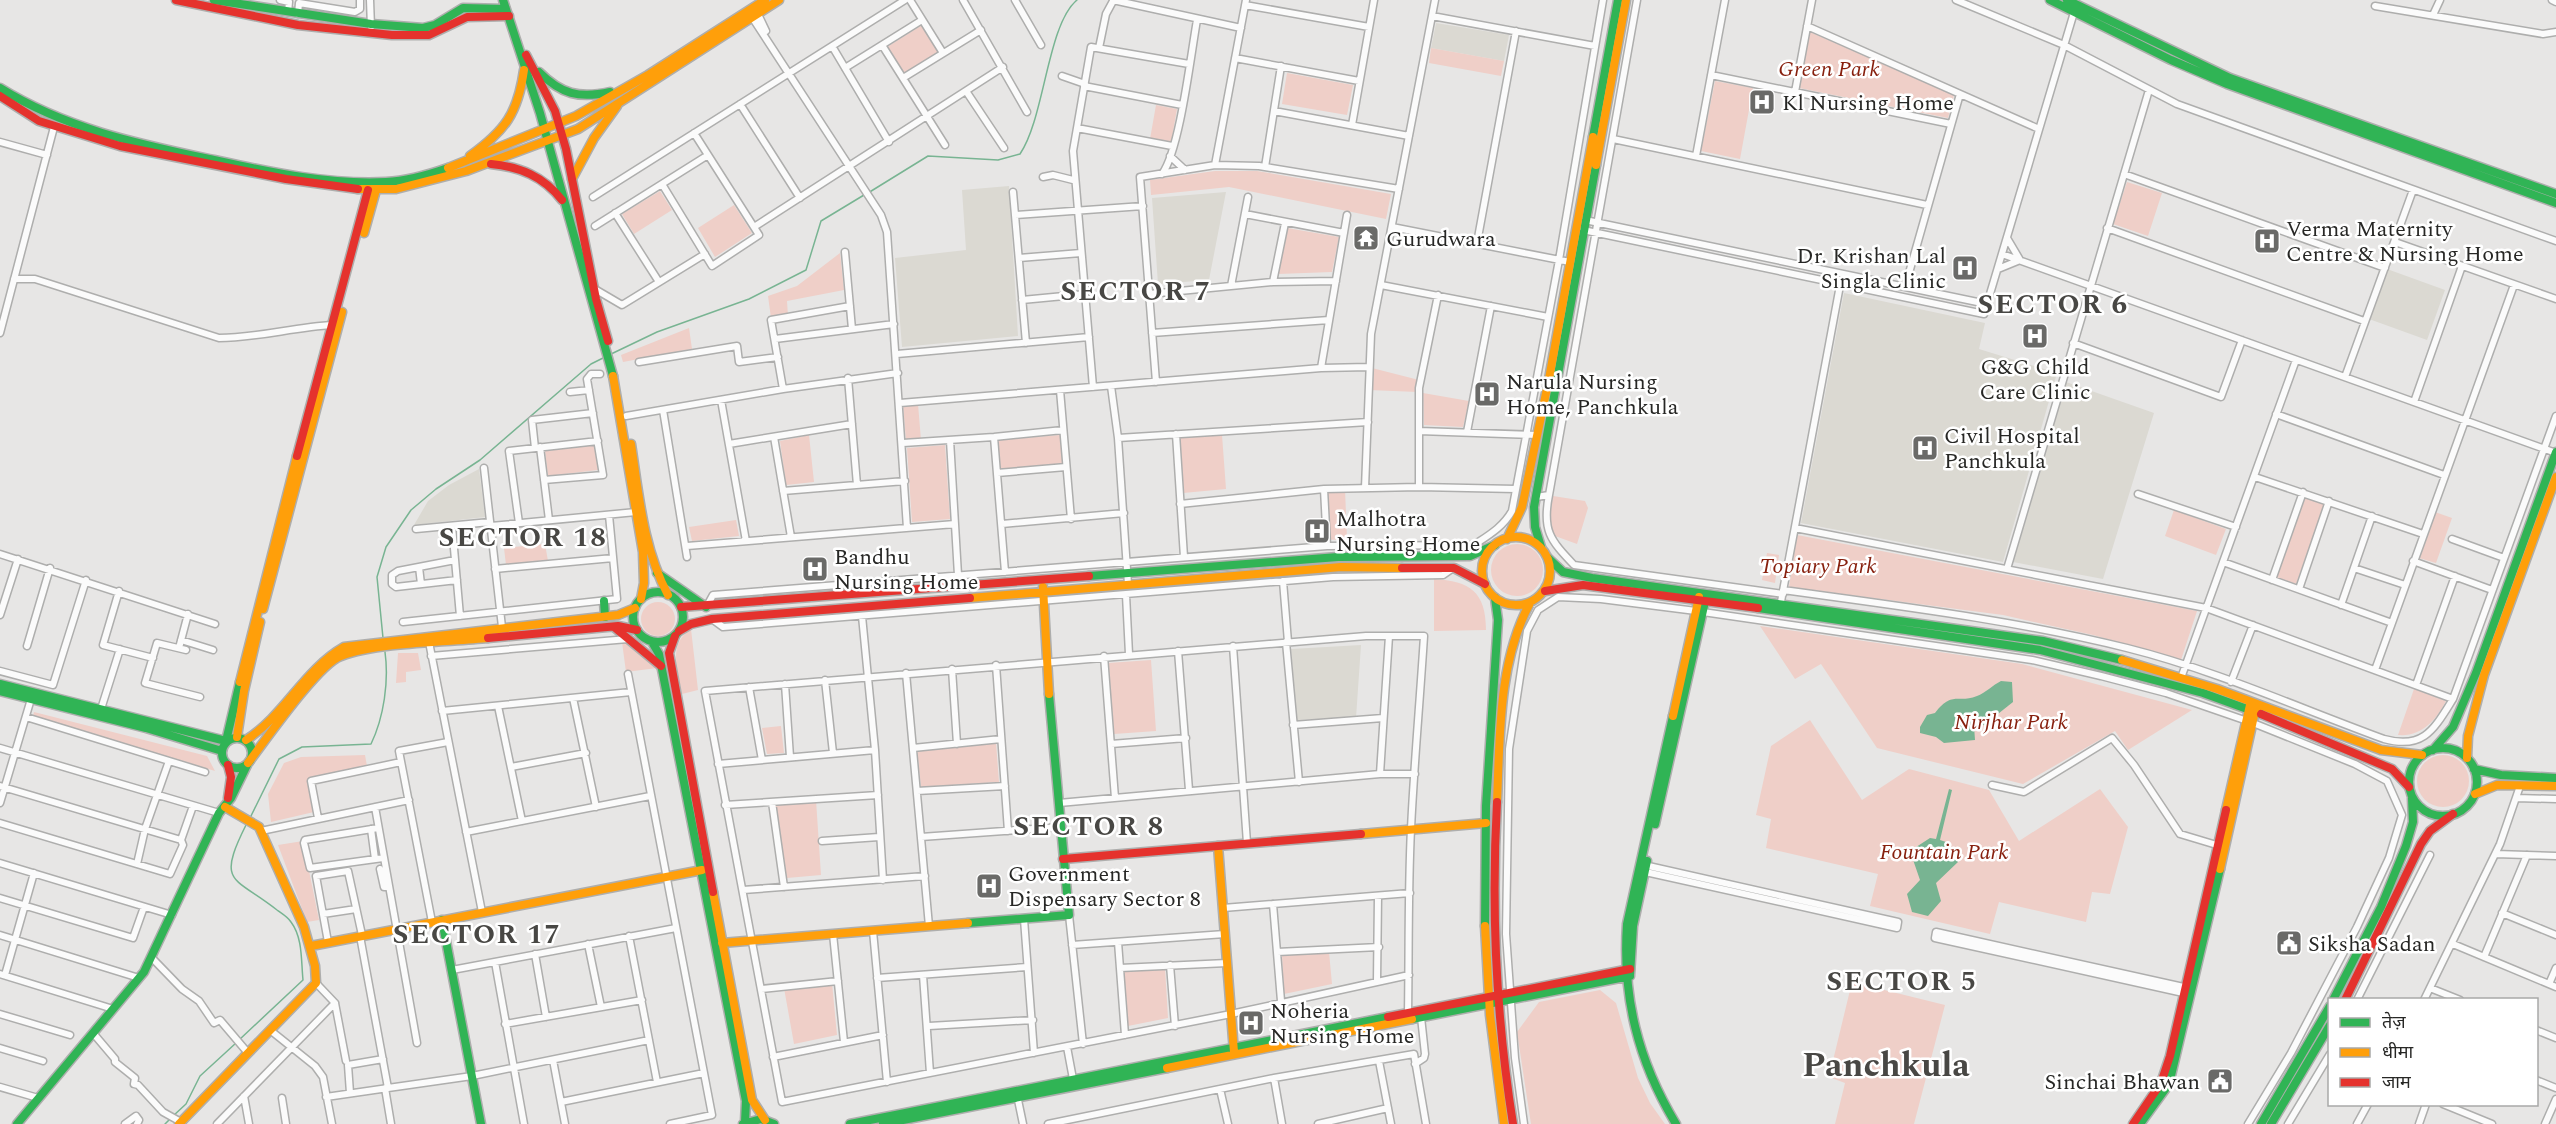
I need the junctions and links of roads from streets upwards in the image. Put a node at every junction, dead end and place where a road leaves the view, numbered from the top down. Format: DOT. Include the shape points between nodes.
graph roads {
  1 [pos="176,0"];
  2 [pos="214,0"];
  3 [pos="280,0"];
  4 [pos="360,0"];
  5 [pos="369,0"];
  6 [pos="765,0"];
  7 [pos="779,0"];
  8 [pos="905,0"];
  9 [pos="909,0"];
  10 [pos="963,0"];
  11 [pos="1015,0"];
  12 [pos="1374,0"];
  13 [pos="1435,0"];
  14 [pos="1603,0"];
  15 [pos="1618,0"];
  16 [pos="1626,0"];
  17 [pos="1637,0"];
  18 [pos="1725,0"];
  19 [pos="1812,0"];
  20 [pos="1956,0"];
  21 [pos="2050,0"];
  22 [pos="2067,0"];
  23 [pos="2440,0"];
  24 [pos="2552,0"];
  25 [pos="1113,1"];
  26 [pos="289,2"];
  27 [pos="1246,2"];
  28 [pos="2556,2"];
  29 [pos="299,3"];
  30 [pos="2375,6"];
  31 [pos="506,8"];
  32 [pos="2075,8"];
  33 [pos="288,12"];
  34 [pos="753,12"];
  35 [pos="298,14"];
  36 [pos="2433,15"];
  37 [pos="1432,16"];
  38 [pos="922,20"];
  39 [pos="1197,20"];
  40 [pos="1807,26"];
  41 [pos="1369,27"];
  42 [pos="1241,28"];
  43 [pos="371,29"];
  44 [pos="981,30"];
  45 [pos="1516,31"];
  46 [pos="2556,32"];
  47 [pos="882,45"];
  48 [pos="1041,45"];
  49 [pos="2064,45"];
  50 [pos="832,46"];
  51 [pos="1595,46"];
  52 [pos="1099,48"];
  53 [pos="943,53"];
  54 [pos="1235,58"];
  55 [pos="528,64"];
  56 [pos="1189,64"];
  57 [pos="1281,66"];
  58 [pos="1003,67"];
  59 [pos="845,69"];
  60 [pos="791,72"];
  61 [pos="1711,75"];
  62 [pos="1062,76"];
  63 [pos="903,78"];
  64 [pos="1359,81"];
  65 [pos="1084,85"];
  66 [pos="0,88"];
  67 [pos="622,88"];
  68 [pos="2149,90"];
  69 [pos="966,91"];
  70 [pos="1795,92"];
  71 [pos="1960,94"];
  72 [pos="0,96"];
  73 [pos="621,101"];
  74 [pos="740,104"];
  75 [pos="1182,105"];
  76 [pos="1274,111"];
  77 [pos="1027,112"];
  78 [pos="927,117"];
  79 [pos="559,123"];
  80 [pos="1951,124"];
  81 [pos="1352,125"];
  82 [pos="54,127"];
  83 [pos="1077,128"];
  84 [pos="2038,129"];
  85 [pos="545,130"];
  86 [pos="694,133"];
  87 [pos="562,135"];
  88 [pos="1409,136"];
  89 [pos="1613,140"];
  90 [pos="548,141"];
  91 [pos="0,142"];
  92 [pos="888,142"];
  93 [pos="945,145"];
  94 [pos="1173,146"];
  95 [pos="1004,148"];
  96 [pos="47,155"];
  97 [pos="708,155"];
  98 [pos="1170,156"];
  99 [pos="1696,156"];
  100 [pos="460,164"];
  101 [pos="485,164"];
  102 [pos="1215,165"];
  103 [pos="849,167"];
  104 [pos="1265,167"];
  105 [pos="1185,170"];
  106 [pos="1162,174"];
  107 [pos="2124,174"];
  108 [pos="1043,177"];
  109 [pos="1073,180"];
  110 [pos="572,182"];
  111 [pos="662,184"];
  112 [pos="1399,189"];
  113 [pos="372,190"];
  114 [pos="2413,190"];
  115 [pos="1013,192"];
  116 [pos="2556,194"];
  117 [pos="593,197"];
  118 [pos="1248,197"];
  119 [pos="800,198"];
  120 [pos="2556,203"];
  121 [pos="566,205"];
  122 [pos="1927,205"];
  123 [pos="1143,206"];
  124 [pos="1078,210"];
  125 [pos="615,213"];
  126 [pos="1245,214"];
  127 [pos="1015,215"];
  128 [pos="1347,215"];
  129 [pos="1582,220"];
  130 [pos="1285,223"];
  131 [pos="1599,223"];
  132 [pos="595,226"];
  133 [pos="1392,227"];
  134 [pos="754,228"];
  135 [pos="2107,228"];
  136 [pos="1581,229"];
  137 [pos="1344,233"];
  138 [pos="1597,233"];
  139 [pos="2007,238"];
  140 [pos="2395,242"];
  141 [pos="2556,242"];
  142 [pos="1477,243"];
  143 [pos="845,252"];
  144 [pos="1081,253"];
  145 [pos="705,254"];
  146 [pos="2002,254"];
  147 [pos="1019,258"];
  148 [pos="1559,260"];
  149 [pos="2020,260"];
  150 [pos="1573,263"];
  151 [pos="2462,266"];
  152 [pos="2385,268"];
  153 [pos="1997,270"];
  154 [pos="1842,274"];
  155 [pos="14,279"];
  156 [pos="1336,281"];
  157 [pos="659,282"];
  158 [pos="1273,282"];
  159 [pos="1840,284"];
  160 [pos="1381,285"];
  161 [pos="2514,285"];
  162 [pos="1231,286"];
  163 [pos="2091,286"];
  164 [pos="1905,287"];
  165 [pos="593,288"];
  166 [pos="1085,294"];
  167 [pos="1149,294"];
  168 [pos="1438,295"];
  169 [pos="2556,299"];
  170 [pos="1022,300"];
  171 [pos="1987,304"];
  172 [pos="850,306"];
  173 [pos="1491,306"];
  174 [pos="1548,317"];
  175 [pos="1329,320"];
  176 [pos="2364,321"];
  177 [pos="894,324"];
  178 [pos="333,325"];
  179 [pos="852,329"];
  180 [pos="0,333"];
  181 [pos="1152,333"];
  182 [pos="1089,337"];
  183 [pos="775,339"];
  184 [pos="2242,340"];
  185 [pos="1026,343"];
  186 [pos="2073,343"];
  187 [pos="606,344"];
  188 [pos="897,354"];
  189 [pos="778,357"];
  190 [pos="611,360"];
  191 [pos="2296,360"];
  192 [pos="639,362"];
  193 [pos="1369,367"];
  194 [pos="1321,368"];
  195 [pos="898,373"];
  196 [pos="600,374"];
  197 [pos="2345,377"];
  198 [pos="848,378"];
  199 [pos="1156,382"];
  200 [pos="1112,386"];
  201 [pos="1093,387"];
  202 [pos="783,389"];
  203 [pos="589,390"];
  204 [pos="1060,390"];
  205 [pos="570,392"];
  206 [pos="721,400"];
  207 [pos="2414,402"];
  208 [pos="900,403"];
  209 [pos="663,410"];
  210 [pos="593,413"];
  211 [pos="1551,413"];
  212 [pos="2276,414"];
  213 [pos="626,416"];
  214 [pos="1564,416"];
  215 [pos="2556,416"];
  216 [pos="2465,420"];
  217 [pos="1368,422"];
  218 [pos="852,424"];
  219 [pos="1063,430"];
  220 [pos="1419,431"];
  221 [pos="1467,432"];
  222 [pos="1526,434"];
  223 [pos="1176,435"];
  224 [pos="1537,435"];
  225 [pos="774,437"];
  226 [pos="994,437"];
  227 [pos="1118,438"];
  228 [pos="951,440"];
  229 [pos="598,441"];
  230 [pos="903,443"];
  231 [pos="729,444"];
  232 [pos="538,448"];
  233 [pos="2544,449"];
  234 [pos="2556,452"];
  235 [pos="1066,467"];
  236 [pos="484,468"];
  237 [pos="997,472"];
  238 [pos="2444,475"];
  239 [pos="2256,477"];
  240 [pos="2556,477"];
  241 [pos="544,480"];
  242 [pos="905,481"];
  243 [pos="857,485"];
  244 [pos="1419,487"];
  245 [pos="1365,488"];
  246 [pos="1324,489"];
  247 [pos="1516,489"];
  248 [pos="783,491"];
  249 [pos="2303,492"];
  250 [pos="2138,494"];
  251 [pos="1549,495"];
  252 [pos="1536,497"];
  253 [pos="2329,501"];
  254 [pos="1180,504"];
  255 [pos="636,512"];
  256 [pos="1124,513"];
  257 [pos="609,514"];
  258 [pos="2372,516"];
  259 [pos="1071,519"];
  260 [pos="549,520"];
  261 [pos="519,523"];
  262 [pos="490,524"];
  263 [pos="955,524"];
  264 [pos="1002,524"];
  265 [pos="452,526"];
  266 [pos="2236,527"];
  267 [pos="907,528"];
  268 [pos="1795,528"];
  269 [pos="416,530"];
  270 [pos="2423,534"];
  271 [pos="791,537"];
  272 [pos="1507,539"];
  273 [pos="2452,539"];
  274 [pos="746,541"];
  275 [pos="1434,544"];
  276 [pos="1496,544"];
  277 [pos="687,546"];
  278 [pos="1327,546"];
  279 [pos="1541,547"];
  280 [pos="0,554"];
  281 [pos="1441,556"];
  282 [pos="687,557"];
  283 [pos="1184,557"];
  284 [pos="613,558"];
  285 [pos="1548,558"];
  286 [pos="2504,558"];
  287 [pos="18,559"];
  288 [pos="1169,559"];
  289 [pos="455,560"];
  290 [pos="2413,561"];
  291 [pos="1127,562"];
  292 [pos="2223,562"];
  293 [pos="419,567"];
  294 [pos="50,568"];
  295 [pos="495,568"];
  296 [pos="1454,568"];
  297 [pos="2354,568"];
  298 [pos="2007,569"];
  299 [pos="655,572"];
  300 [pos="1005,572"];
  301 [pos="1164,572"];
  302 [pos="1128,574"];
  303 [pos="958,575"];
  304 [pos="2456,576"];
  305 [pos="86,580"];
  306 [pos="457,580"];
  307 [pos="2272,580"];
  308 [pos="1042,581"];
  309 [pos="1283,581"];
  310 [pos="421,584"];
  311 [pos="1128,584"];
  312 [pos="1485,584"];
  313 [pos="2405,585"];
  314 [pos="2299,589"];
  315 [pos="2492,590"];
  316 [pos="119,591"];
  317 [pos="1043,591"];
  318 [pos="1545,591"];
  319 [pos="1629,591"];
  320 [pos="1783,592"];
  321 [pos="668,595"];
  322 [pos="1126,595"];
  323 [pos="1703,597"];
  324 [pos="1495,598"];
  325 [pos="641,599"];
  326 [pos="604,601"];
  327 [pos="1044,602"];
  328 [pos="1627,602"];
  329 [pos="1530,603"];
  330 [pos="2341,605"];
  331 [pos="681,607"];
  332 [pos="706,607"];
  333 [pos="635,608"];
  334 [pos="1780,608"];
  335 [pos="2206,608"];
  336 [pos="1700,611"];
  337 [pos="500,612"];
  338 [pos="188,614"];
  339 [pos="0,615"];
  340 [pos="460,616"];
  341 [pos="605,616"];
  342 [pos="862,616"];
  343 [pos="712,619"];
  344 [pos="403,622"];
  345 [pos="2391,623"];
  346 [pos="215,624"];
  347 [pos="2253,625"];
  348 [pos="502,627"];
  349 [pos="614,627"];
  350 [pos="602,628"];
  351 [pos="637,630"];
  352 [pos="677,634"];
  353 [pos="1389,636"];
  354 [pos="628,639"];
  355 [pos="181,640"];
  356 [pos="429,640"];
  357 [pos="597,642"];
  358 [pos="652,642"];
  359 [pos="1287,642"];
  360 [pos="27,646"];
  361 [pos="371,646"];
  362 [pos="1233,646"];
  363 [pos="120,649"];
  364 [pos="213,650"];
  365 [pos="1178,651"];
  366 [pos="1129,654"];
  367 [pos="431,656"];
  368 [pos="1104,656"];
  369 [pos="153,658"];
  370 [pos="1046,661"];
  371 [pos="996,665"];
  372 [pos="2186,665"];
  373 [pos="662,667"];
  374 [pos="952,669"];
  375 [pos="2375,670"];
  376 [pos="0,671"];
  377 [pos="906,673"];
  378 [pos="628,674"];
  379 [pos="866,677"];
  380 [pos="2181,678"];
  381 [pos="825,680"];
  382 [pos="2231,682"];
  383 [pos="0,684"];
  384 [pos="785,684"];
  385 [pos="2416,685"];
  386 [pos="749,687"];
  387 [pos="0,691"];
  388 [pos="631,692"];
  389 [pos="200,697"];
  390 [pos="573,698"];
  391 [pos="31,699"];
  392 [pos="2452,699"];
  393 [pos="498,706"];
  394 [pos="2253,707"];
  395 [pos="101,709"];
  396 [pos="442,711"];
  397 [pos="27,717"];
  398 [pos="1383,718"];
  399 [pos="2250,722"];
  400 [pos="1293,725"];
  401 [pos="1185,738"];
  402 [pos="242,739"];
  403 [pos="2323,739"];
  404 [pos="1001,740"];
  405 [pos="2384,740"];
  406 [pos="226,741"];
  407 [pos="448,742"];
  408 [pos="957,744"];
  409 [pos="1111,744"];
  410 [pos="0,748"];
  411 [pos="913,748"];
  412 [pos="2319,748"];
  413 [pos="874,750"];
  414 [pos="2381,750"];
  415 [pos="2433,750"];
  416 [pos="222,751"];
  417 [pos="16,752"];
  418 [pos="586,753"];
  419 [pos="832,753"];
  420 [pos="2422,755"];
  421 [pos="790,757"];
  422 [pos="2467,758"];
  423 [pos="762,760"];
  424 [pos="169,761"];
  425 [pos="401,762"];
  426 [pos="248,763"];
  427 [pos="228,765"];
  428 [pos="718,765"];
  429 [pos="511,767"];
  430 [pos="2474,769"];
  431 [pos="204,772"];
  432 [pos="1380,774"];
  433 [pos="1415,774"];
  434 [pos="2556,777"];
  435 [pos="1299,782"];
  436 [pos="1992,785"];
  437 [pos="2,786"];
  438 [pos="1005,786"];
  439 [pos="1243,786"];
  440 [pos="2520,786"];
  441 [pos="2556,786"];
  442 [pos="2409,787"];
  443 [pos="1189,790"];
  444 [pos="917,791"];
  445 [pos="2475,794"];
  446 [pos="157,795"];
  447 [pos="878,795"];
  448 [pos="650,796"];
  449 [pos="1115,798"];
  450 [pos="2412,798"];
  451 [pos="2516,798"];
  452 [pos="2556,799"];
  453 [pos="409,800"];
  454 [pos="772,801"];
  455 [pos="0,803"];
  456 [pos="1059,803"];
  457 [pos="192,805"];
  458 [pos="725,805"];
  459 [pos="375,807"];
  460 [pos="596,807"];
  461 [pos="222,810"];
  462 [pos="2453,814"];
  463 [pos="318,818"];
  464 [pos="522,821"];
  465 [pos="0,823"];
  466 [pos="1490,823"];
  467 [pos="1060,827"];
  468 [pos="258,828"];
  469 [pos="145,829"];
  470 [pos="374,829"];
  471 [pos="1411,829"];
  472 [pos="1008,831"];
  473 [pos="466,832"];
  474 [pos="1509,836"];
  475 [pos="879,837"];
  476 [pos="921,837"];
  477 [pos="180,840"];
  478 [pos="822,841"];
  479 [pos="1247,843"];
  480 [pos="1218,846"];
  481 [pos="2222,847"];
  482 [pos="1494,848"];
  483 [pos="2496,854"];
  484 [pos="2430,855"];
  485 [pos="2527,855"];
  486 [pos="2556,856"];
  487 [pos="2389,858"];
  488 [pos="379,859"];
  489 [pos="1063,859"];
  490 [pos="1507,859"];
  491 [pos="2399,862"];
  492 [pos="0,863"];
  493 [pos="137,864"];
  494 [pos="1642,868"];
  495 [pos="380,869"];
  496 [pos="702,870"];
  497 [pos="34,873"];
  498 [pos="925,876"];
  499 [pos="665,877"];
  500 [pos="883,880"];
  501 [pos="389,887"];
  502 [pos="784,887"];
  503 [pos="743,890"];
  504 [pos="1410,893"];
  505 [pos="1378,896"];
  506 [pos="0,898"];
  507 [pos="1273,904"];
  508 [pos="25,905"];
  509 [pos="144,907"];
  510 [pos="1223,908"];
  511 [pos="356,909"];
  512 [pos="482,912"];
  513 [pos="2502,913"];
  514 [pos="323,914"];
  515 [pos="172,915"];
  516 [pos="1069,915"];
  517 [pos="2387,915"];
  518 [pos="1024,919"];
  519 [pos="442,920"];
  520 [pos="2397,920"];
  521 [pos="432,922"];
  522 [pos="1890,924"];
  523 [pos="929,926"];
  524 [pos="397,928"];
  525 [pos="676,928"];
  526 [pos="873,931"];
  527 [pos="833,934"];
  528 [pos="1225,934"];
  529 [pos="0,935"];
  530 [pos="361,935"];
  531 [pos="2556,935"];
  532 [pos="629,936"];
  533 [pos="15,939"];
  534 [pos="752,941"];
  535 [pos="328,942"];
  536 [pos="1118,942"];
  537 [pos="722,943"];
  538 [pos="588,944"];
  539 [pos="2453,944"];
  540 [pos="1072,945"];
  541 [pos="311,946"];
  542 [pos="1379,947"];
  543 [pos="1277,952"];
  544 [pos="535,954"];
  545 [pos="151,957"];
  546 [pos="2484,957"];
  547 [pos="495,962"];
  548 [pos="1227,963"];
  549 [pos="1170,965"];
  550 [pos="1028,967"];
  551 [pos="1120,968"];
  552 [pos="2556,968"];
  553 [pos="452,970"];
  554 [pos="1627,973"];
  555 [pos="2,975"];
  556 [pos="923,975"];
  557 [pos="1409,975"];
  558 [pos="139,978"];
  559 [pos="877,978"];
  560 [pos="838,981"];
  561 [pos="1377,981"];
  562 [pos="316,982"];
  563 [pos="2553,986"];
  564 [pos="2430,988"];
  565 [pos="761,989"];
  566 [pos="2189,991"];
  567 [pos="1509,997"];
  568 [pos="2334,998"];
  569 [pos="2346,998"];
  570 [pos="2358,998"];
  571 [pos="2425,998"];
  572 [pos="2457,998"];
  573 [pos="1498,999"];
  574 [pos="642,1000"];
  575 [pos="1281,1001"];
  576 [pos="1489,1001"];
  577 [pos="335,1003"];
  578 [pos="601,1007"];
  579 [pos="113,1009"];
  580 [pos="2328,1011"];
  581 [pos="1408,1013"];
  582 [pos="0,1014"];
  583 [pos="1232,1014"];
  584 [pos="546,1017"];
  585 [pos="1421,1017"];
  586 [pos="1033,1020"];
  587 [pos="505,1024"];
  588 [pos="929,1026"];
  589 [pos="1175,1026"];
  590 [pos="2328,1027"];
  591 [pos="270,1030"];
  592 [pos="2538,1031"];
  593 [pos="93,1033"];
  594 [pos="70,1035"];
  595 [pos="883,1035"];
  596 [pos="1125,1035"];
  597 [pos="2556,1038"];
  598 [pos="649,1040"];
  599 [pos="844,1042"];
  600 [pos="417,1043"];
  601 [pos="2314,1043"];
  602 [pos="1083,1044"];
  603 [pos="292,1047"];
  604 [pos="1067,1047"];
  605 [pos="0,1048"];
  606 [pos="1234,1051"];
  607 [pos="2328,1051"];
  608 [pos="248,1053"];
  609 [pos="1034,1053"];
  610 [pos="2328,1055"];
  611 [pos="773,1057"];
  612 [pos="383,1059"];
  613 [pos="43,1060"];
  614 [pos="553,1060"];
  615 [pos="1379,1060"];
  616 [pos="346,1061"];
  617 [pos="1416,1064"];
  618 [pos="513,1068"];
  619 [pos="704,1073"];
  620 [pos="930,1073"];
  621 [pos="472,1076"];
  622 [pos="1274,1078"];
  623 [pos="1073,1079"];
  624 [pos="2538,1081"];
  625 [pos="657,1082"];
  626 [pos="887,1082"];
  627 [pos="0,1087"];
  628 [pos="386,1088"];
  629 [pos="2556,1088"];
  630 [pos="1220,1089"];
  631 [pos="350,1093"];
  632 [pos="1016,1094"];
  633 [pos="244,1096"];
  634 [pos="326,1097"];
  635 [pos="38,1098"];
  636 [pos="282,1098"];
  637 [pos="2556,1099"];
  638 [pos="561,1102"];
  639 [pos="2367,1106"];
  640 [pos="2425,1106"];
  641 [pos="2448,1106"];
  642 [pos="2148,1107"];
  643 [pos="1388,1108"];
  644 [pos="1072,1121"];
  645 [pos="769,1122"];
  646 [pos="1337,1122"];
  647 [pos="180,1123"];
  648 [pos="744,1123"];
  649 [pos="17,1124"];
  650 [pos="125,1124"];
  651 [pos="137,1124"];
  652 [pos="217,1124"];
  653 [pos="249,1124"];
  654 [pos="286,1124"];
  655 [pos="332,1124"];
  656 [pos="391,1124"];
  657 [pos="481,1124"];
  658 [pos="524,1124"];
  659 [pos="565,1124"];
  660 [pos="670,1124"];
  661 [pos="850,1124"];
  662 [pos="883,1124"];
  663 [pos="1023,1124"];
  664 [pos="1048,1124"];
  665 [pos="1228,1124"];
  666 [pos="1282,1124"];
  667 [pos="1318,1124"];
  668 [pos="1391,1124"];
  669 [pos="1426,1124"];
  670 [pos="1504,1124"];
  671 [pos="1513,1124"];
  672 [pos="1524,1124"];
  673 [pos="1676,1124"];
  674 [pos="1682,1124"];
  675 [pos="2133,1124"];
  676 [pos="2140,1124"];
  677 [pos="2248,1124"];
  678 [pos="2261,1124"];
  679 [pos="2271,1124"];
  680 [pos="2288,1124"];
  681 [pos="2357,1124"];
  682 [pos="2419,1124"];
  683 [pos="2492,1124"];
  684 [pos="2545,1124"];
  1 -- 43 [label="street" via="251,15"];
  2 -- 33 [label="street"];
  3 -- 26 [label="street"];
  4 -- 29 [label="street" via="358,11 351,12"];
  5 -- 43 [label="street"];
  6 -- 34 [label="street"];
  7 -- 34 [label="street"];
  8 -- 50 [label="street"];
  9 -- 38 [label="street"];
  10 -- 44 [label="street"];
  11 -- 48 [label="street"];
  12 -- 41 [label="street"];
  13 -- 37 [label="street"];
  14 -- 51 [label="street"];
  15 -- 129 [label="street"];
  16 -- 129 [label="street"];
  17 -- 89 [label="street"];
  18 -- 61 [label="street"];
  19 -- 40 [label="street"];
  20 -- 49 [label="street"];
  21 -- 32 [label="street"];
  22 -- 32 [label="street"];
  23 -- 36 [label="street"];
  24 -- 28 [label="street"];
  25 -- 39 [label="street"];
  25 -- 52 [label="street"];
  26 -- 29 [label="street"];
  26 -- 33 [label="street"];
  27 -- 41 [label="street"];
  27 -- 42 [label="street"];
  29 -- 35 [label="street"];
  30 -- 36 [label="street"];
  31 -- 43 [label="street" via="463,8 423,28"];
  31 -- 55 [label="street"];
  32 -- 49 [label="street"];
  32 -- 116 [label="street" via="2229,78"];
  32 -- 120 [label="street" via="2171,60 2227,84"];
  33 -- 35 [label="street"];
  34 -- 60 [label="street"];
  34 -- 67 [label="street"];
  34 -- 73 [label="street"];
  35 -- 43 [label="street"];
  36 -- 46 [label="street" via="2543,34"];
  37 -- 45 [label="street"];
  37 -- 88 [label="street"];
  38 -- 47 [label="street"];
  38 -- 53 [label="street"];
  39 -- 42 [label="street"];
  39 -- 56 [label="street"];
  40 -- 70 [label="street"];
  40 -- 71 [label="street"];
  41 -- 64 [label="street"];
  42 -- 54 [label="street"];
  44 -- 53 [label="street"];
  44 -- 58 [label="street"];
  45 -- 51 [label="street"];
  45 -- 142 [label="street"];
  47 -- 59 [label="street"];
  47 -- 63 [label="street"];
  49 -- 68 [label="street"];
  49 -- 84 [label="street"];
  50 -- 59 [label="street"];
  50 -- 60 [label="street"];
  51 -- 148 [label="street"];
  52 -- 56 [label="street"];
  52 -- 65 [label="street" via="1091,47"];
  53 -- 63 [label="street"];
  54 -- 57 [label="street"];
  54 -- 102 [label="street"];
  55 -- 67 [label="street" via="555,89 575,97 591,97"];
  55 -- 79 [label="street"];
  55 -- 85 [label="street"];
  55 -- 100 [label="street" via="516,112 488,144"];
  56 -- 75 [label="street"];
  57 -- 64 [label="street"];
  57 -- 76 [label="street"];
  58 -- 69 [label="street"];
  58 -- 77 [label="street"];
  59 -- 92 [label="street"];
  60 -- 74 [label="street"];
  60 -- 103 [label="street"];
  61 -- 70 [label="street"];
  61 -- 99 [label="street"];
  62 -- 65 [label="street"];
  63 -- 78 [label="street"];
  64 -- 81 [label="street"];
  65 -- 75 [label="street"];
  65 -- 83 [label="street"];
  66 -- 100 [label="street" via="30,108 75,127 202,158 285,173 363,183 386,182"];
  67 -- 79 [label="street"];
  68 -- 107 [label="street"];
  68 -- 114 [label="street" via="2177,104"];
  69 -- 78 [label="street"];
  69 -- 95 [label="street"];
  70 -- 80 [label="street"];
  71 -- 80 [label="street"];
  71 -- 84 [label="street"];
  72 -- 82 [label="street"];
  73 -- 87 [label="street"];
  73 -- 110 [label="street" via="594,138"];
  74 -- 86 [label="street"];
  74 -- 119 [label="street"];
  75 -- 94 [label="street"];
  76 -- 81 [label="street"];
  76 -- 104 [label="street"];
  78 -- 92 [label="street"];
  78 -- 93 [label="street"];
  79 -- 85 [label="street"];
  79 -- 87 [label="street"];
  80 -- 122 [label="street"];
  81 -- 88 [label="street"];
  82 -- 96 [label="street"];
  82 -- 113 [label="street" via="214,167"];
  83 -- 94 [label="street"];
  83 -- 109 [label="street" via="1072,151"];
  84 -- 139 [label="street"];
  85 -- 90 [label="street"];
  85 -- 100 [label="street"];
  86 -- 97 [label="street"];
  86 -- 117 [label="street"];
  87 -- 90 [label="street"];
  87 -- 110 [label="street"];
  88 -- 112 [label="street"];
  89 -- 99 [label="street"];
  89 -- 131 [label="street"];
  90 -- 101 [label="street"];
  90 -- 121 [label="street"];
  91 -- 96 [label="street"];
  92 -- 103 [label="street"];
  94 -- 98 [label="street"];
  96 -- 155 [label="street"];
  97 -- 111 [label="street"];
  97 -- 134 [label="street"];
  98 -- 105 [label="street"];
  98 -- 106 [label="street"];
  99 -- 122 [label="street"];
  101 -- 113 [label="street" via="431,182"];
  101 -- 121 [label="street" via="508,166 539,176"];
  102 -- 104 [label="street"];
  102 -- 105 [label="street"];
  103 -- 119 [label="street"];
  103 -- 177 [label="street" via="876,207 887,232"];
  104 -- 112 [label="street"];
  105 -- 106 [label="street"];
  106 -- 123 [label="street" via="1140,177"];
  107 -- 135 [label="street"];
  107 -- 152 [label="street"];
  108 -- 109 [label="street"];
  109 -- 124 [label="street"];
  110 -- 165 [label="street"];
  111 -- 125 [label="street"];
  111 -- 145 [label="street"];
  112 -- 133 [label="street"];
  113 -- 178 [label="street"];
  113 -- 402 [label="street" via="264,604 244,691"];
  114 -- 140 [label="street"];
  114 -- 141 [label="street"];
  115 -- 127 [label="street"];
  118 -- 126 [label="street"];
  119 -- 134 [label="street"];
  121 -- 187 [label="street"];
  122 -- 164 [label="street"];
  123 -- 124 [label="street"];
  123 -- 167 [label="street"];
  124 -- 127 [label="street"];
  124 -- 144 [label="street"];
  125 -- 132 [label="street"];
  125 -- 157 [label="street"];
  126 -- 130 [label="street"];
  126 -- 162 [label="street"];
  127 -- 147 [label="street"];
  128 -- 137 [label="street"];
  129 -- 131 [label="street"];
  129 -- 136 [label="street"];
  130 -- 137 [label="street"];
  130 -- 158 [label="street"];
  131 -- 138 [label="street"];
  131 -- 154 [label="street"];
  133 -- 142 [label="street"];
  133 -- 160 [label="street"];
  134 -- 145 [label="street" via="759,235 712,266"];
  135 -- 163 [label="street"];
  135 -- 176 [label="street"];
  136 -- 138 [label="street"];
  136 -- 150 [label="street"];
  137 -- 156 [label="street"];
  138 -- 159 [label="street"];
  138 -- 214 [label="street"];
  139 -- 146 [label="street"];
  139 -- 149 [label="street"];
  140 -- 151 [label="street"];
  140 -- 152 [label="street"];
  142 -- 148 [label="street"];
  143 -- 172 [label="street"];
  144 -- 147 [label="street"];
  144 -- 166 [label="street"];
  145 -- 157 [label="street"];
  146 -- 149 [label="street"];
  146 -- 153 [label="street"];
  147 -- 170 [label="street"];
  148 -- 150 [label="street"];
  148 -- 174 [label="street"];
  149 -- 153 [label="street"];
  149 -- 163 [label="street"];
  150 -- 211 [label="street"];
  150 -- 224 [label="street"];
  151 -- 161 [label="street"];
  151 -- 207 [label="street"];
  152 -- 176 [label="street"];
  153 -- 171 [label="street"];
  154 -- 159 [label="street"];
  154 -- 164 [label="street"];
  155 -- 178 [label="street" via="35,279 219,338"];
  155 -- 180 [label="street"];
  156 -- 158 [label="street"];
  156 -- 175 [label="street"];
  157 -- 165 [label="street" via="622,305"];
  158 -- 162 [label="street"];
  159 -- 171 [label="street" via="1984,314"];
  159 -- 268 [label="street"];
  160 -- 168 [label="street"];
  160 -- 193 [label="street"];
  161 -- 169 [label="street"];
  161 -- 216 [label="street"];
  162 -- 167 [label="street"];
  163 -- 184 [label="street"];
  163 -- 186 [label="street"];
  164 -- 171 [label="street"];
  165 -- 187 [label="street"];
  166 -- 170 [label="street"];
  166 -- 182 [label="street"];
  167 -- 181 [label="street"];
  168 -- 173 [label="street"];
  168 -- 220 [label="street" via="1419,388"];
  170 -- 185 [label="street"];
  172 -- 179 [label="street"];
  172 -- 183 [label="street" via="771,320"];
  173 -- 174 [label="street"];
  173 -- 221 [label="street"];
  174 -- 222 [label="street"];
  175 -- 181 [label="street"];
  175 -- 194 [label="street"];
  176 -- 197 [label="street"];
  177 -- 179 [label="street"];
  177 -- 188 [label="street"];
  178 -- 406 [label="street" via="266,570"];
  179 -- 183 [label="street"];
  181 -- 199 [label="street"];
  182 -- 185 [label="street"];
  182 -- 201 [label="street"];
  183 -- 189 [label="street"];
  184 -- 186 [label="street" via="2221,397"];
  184 -- 191 [label="street"];
  185 -- 188 [label="street"];
  186 -- 298 [label="street"];
  187 -- 190 [label="street"];
  188 -- 195 [label="street"];
  189 -- 192 [label="street" via="739,362 737,346"];
  189 -- 202 [label="street"];
  190 -- 213 [label="street"];
  190 -- 255 [label="street"];
  191 -- 197 [label="street"];
  191 -- 212 [label="street"];
  193 -- 194 [label="street"];
  193 -- 217 [label="street"];
  194 -- 199 [label="street"];
  195 -- 198 [label="street"];
  195 -- 208 [label="street"];
  196 -- 203 [label="street" via="589,376"];
  197 -- 207 [label="street"];
  198 -- 202 [label="street"];
  198 -- 218 [label="street"];
  199 -- 200 [label="street"];
  200 -- 201 [label="street"];
  200 -- 227 [label="street"];
  201 -- 204 [label="street"];
  202 -- 206 [label="street"];
  203 -- 205 [label="street"];
  203 -- 210 [label="street"];
  204 -- 208 [label="street"];
  204 -- 219 [label="street"];
  206 -- 209 [label="street"];
  206 -- 231 [label="street"];
  207 -- 216 [label="street"];
  208 -- 230 [label="street"];
  209 -- 213 [label="street"];
  209 -- 277 [label="street"];
  210 -- 229 [label="street"];
  210 -- 232 [label="street" via="532,420"];
  211 -- 214 [label="street"];
  211 -- 252 [label="street"];
  212 -- 238 [label="street"];
  212 -- 239 [label="street"];
  213 -- 299 [label="street"];
  214 -- 251 [label="street"];
  215 -- 233 [label="street"];
  216 -- 233 [label="street"];
  216 -- 238 [label="street"];
  217 -- 223 [label="street"];
  217 -- 245 [label="street"];
  218 -- 225 [label="street"];
  218 -- 243 [label="street"];
  219 -- 226 [label="street"];
  219 -- 235 [label="street"];
  220 -- 221 [label="street"];
  220 -- 244 [label="street"];
  221 -- 222 [label="street"];
  222 -- 224 [label="street"];
  222 -- 247 [label="street"];
  223 -- 227 [label="street"];
  223 -- 254 [label="street"];
  224 -- 272 [label="street" via="1522,507"];
  225 -- 231 [label="street"];
  225 -- 248 [label="street"];
  226 -- 228 [label="street"];
  226 -- 237 [label="street"];
  227 -- 256 [label="street"];
  228 -- 230 [label="street"];
  228 -- 263 [label="street"];
  229 -- 232 [label="street"];
  229 -- 241 [label="street" via="603,475"];
  230 -- 242 [label="street"];
  231 -- 274 [label="street"];
  232 -- 241 [label="street"];
  232 -- 261 [label="street" via="509,451"];
  233 -- 234 [label="street"];
  233 -- 286 [label="street"];
  234 -- 415 [label="street" via="2476,673 2453,726"];
  235 -- 237 [label="street"];
  235 -- 259 [label="street"];
  236 -- 262 [label="street"];
  237 -- 264 [label="street"];
  238 -- 270 [label="street"];
  239 -- 249 [label="street"];
  239 -- 266 [label="street"];
  240 -- 422 [label="street" via="2484,675 2468,736"];
  241 -- 260 [label="street"];
  242 -- 243 [label="street"];
  242 -- 267 [label="street"];
  243 -- 248 [label="street"];
  244 -- 245 [label="street"];
  244 -- 247 [label="street"];
  245 -- 246 [label="street"];
  246 -- 254 [label="street"];
  246 -- 278 [label="street"];
  247 -- 275 [label="street" via="1512,511 1485,538 1474,545"];
  248 -- 271 [label="street"];
  249 -- 253 [label="street"];
  249 -- 307 [label="street"];
  250 -- 266 [label="street"];
  251 -- 252 [label="street"];
  251 -- 320 [label="street" via="1546,528 1574,565"];
  252 -- 279 [label="street" via="1535,527"];
  253 -- 258 [label="street"];
  253 -- 314 [label="street"];
  254 -- 283 [label="street"];
  255 -- 257 [label="street"];
  255 -- 325 [label="street" via="645,571"];
  256 -- 259 [label="street"];
  256 -- 291 [label="street"];
  257 -- 260 [label="street"];
  257 -- 284 [label="street"];
  258 -- 270 [label="street"];
  258 -- 297 [label="street"];
  259 -- 264 [label="street"];
  260 -- 261 [label="street"];
  261 -- 262 [label="street"];
  262 -- 265 [label="street"];
  262 -- 295 [label="street"];
  263 -- 267 [label="street"];
  263 -- 303 [label="street"];
  264 -- 300 [label="street"];
  265 -- 269 [label="street"];
  265 -- 289 [label="street"];
  266 -- 292 [label="street"];
  267 -- 271 [label="street"];
  268 -- 298 [label="street"];
  268 -- 320 [label="street"];
  270 -- 290 [label="street"];
  271 -- 274 [label="street"];
  272 -- 276 [label="street"];
  272 -- 279 [label="street" via="1528,540"];
  273 -- 286 [label="street"];
  274 -- 277 [label="street"];
  275 -- 278 [label="street"];
  275 -- 281 [label="street"];
  276 -- 281 [label="street" via="1470,556"];
  276 -- 312 [label="street" via="1482,567"];
  277 -- 282 [label="street"];
  278 -- 283 [label="street"];
  279 -- 285 [label="street"];
  280 -- 287 [label="street"];
  281 -- 301 [label="street" via="1338,558"];
  283 -- 288 [label="street"];
  284 -- 295 [label="street"];
  284 -- 326 [label="street" via="617,599"];
  285 -- 318 [label="street" via="1550,575"];
  285 -- 323 [label="street" via="1563,572"];
  286 -- 315 [label="street"];
  287 -- 294 [label="street"];
  287 -- 339 [label="street"];
  288 -- 291 [label="street"];
  288 -- 301 [label="street"];
  289 -- 293 [label="street"];
  289 -- 306 [label="street"];
  290 -- 304 [label="street"];
  290 -- 313 [label="street"];
  291 -- 300 [label="street"];
  291 -- 302 [label="street"];
  292 -- 307 [label="street"];
  292 -- 335 [label="street"];
  293 -- 310 [label="street"];
  293 -- 310 [label="street" via="394,573 392,584"];
  294 -- 305 [label="street"];
  294 -- 360 [label="street"];
  295 -- 337 [label="street"];
  296 -- 309 [label="street" via="1443,574"];
  296 -- 311 [label="street" via="1341,567"];
  296 -- 312 [label="street"];
  297 -- 313 [label="street"];
  297 -- 330 [label="street"];
  298 -- 335 [label="street"];
  299 -- 321 [label="street"];
  299 -- 332 [label="street"];
  300 -- 303 [label="street"];
  301 -- 302 [label="street"];
  302 -- 308 [label="street"];
  302 -- 311 [label="street"];
  303 -- 332 [label="street" via="713,595"];
  304 -- 315 [label="street"];
  304 -- 385 [label="street"];
  305 -- 316 [label="street"];
  305 -- 376 [label="street" via="53,685"];
  306 -- 310 [label="street"];
  306 -- 340 [label="street"];
  307 -- 314 [label="street"];
  308 -- 317 [label="street"];
  308 -- 332 [label="street"];
  309 -- 322 [label="street"];
  309 -- 359 [label="street"];
  311 -- 317 [label="street"];
  312 -- 324 [label="street"];
  313 -- 345 [label="street"];
  314 -- 330 [label="street"];
  315 -- 392 [label="street"];
  316 -- 338 [label="street"];
  316 -- 363 [label="street" via="104,645"];
  317 -- 327 [label="street"];
  317 -- 343 [label="street"];
  318 -- 319 [label="street" via="1583,585"];
  318 -- 329 [label="street"];
  319 -- 323 [label="street"];
  319 -- 328 [label="street"];
  320 -- 334 [label="street"];
  320 -- 372 [label="street" via="2035,627"];
  321 -- 325 [label="street" via="654,593"];
  321 -- 331 [label="street"];
  322 -- 327 [label="street"];
  322 -- 366 [label="street"];
  323 -- 334 [label="street"];
  323 -- 336 [label="street"];
  324 -- 329 [label="street" via="1512,605"];
  324 -- 466 [label="street" via="1498,620"];
  325 -- 333 [label="street"];
  326 -- 337 [label="street"];
  326 -- 341 [label="street"];
  327 -- 342 [label="street"];
  327 -- 370 [label="street"];
  328 -- 336 [label="street"];
  328 -- 474 [label="street" via="1558,597 1538,610 1530,622 1523,644 1509,748"];
  329 -- 466 [label="street" via="1518,622 1507,677"];
  330 -- 345 [label="street"];
  331 -- 332 [label="street"];
  331 -- 352 [label="street" via="683,620"];
  333 -- 341 [label="street"];
  333 -- 351 [label="street"];
  334 -- 380 [label="street" via="2043,641"];
  334 -- 394 [label="street" via="2040,650"];
  335 -- 347 [label="street"];
  335 -- 372 [label="street"];
  336 -- 399 [label="street" via="2032,660 2166,693"];
  336 -- 494 [label="street"];
  337 -- 340 [label="street"];
  337 -- 348 [label="street"];
  338 -- 346 [label="street"];
  338 -- 355 [label="street"];
  340 -- 344 [label="street"];
  341 -- 348 [label="street"];
  342 -- 343 [label="street" via="723,627"];
  342 -- 379 [label="street"];
  343 -- 352 [label="street" via="691,624"];
  345 -- 375 [label="street"];
  347 -- 375 [label="street"];
  347 -- 382 [label="street"];
  348 -- 356 [label="street"];
  349 -- 350 [label="street"];
  349 -- 351 [label="street"];
  349 -- 354 [label="street"];
  350 -- 356 [label="street"];
  350 -- 357 [label="street"];
  351 -- 358 [label="street"];
  352 -- 358 [label="street" via="664,642"];
  352 -- 537 [label="street" via="669,653"];
  353 -- 359 [label="street"];
  353 -- 398 [label="street"];
  353 -- 433 [label="street" via="1424,636"];
  354 -- 357 [label="street"];
  354 -- 373 [label="street"];
  355 -- 364 [label="street"];
  355 -- 369 [label="street" via="182,649 157,643"];
  356 -- 361 [label="street"];
  356 -- 367 [label="street"];
  357 -- 367 [label="street"];
  358 -- 373 [label="street"];
  359 -- 362 [label="street"];
  359 -- 400 [label="street"];
  361 -- 402 [label="street" via="344,647 327,656 267,728"];
  361 -- 426 [label="street" via="339,656 327,666"];
  362 -- 365 [label="street"];
  362 -- 439 [label="street"];
  363 -- 369 [label="street"];
  363 -- 395 [label="street"];
  365 -- 366 [label="street"];
  365 -- 401 [label="street"];
  366 -- 368 [label="street"];
  367 -- 396 [label="street"];
  368 -- 370 [label="street"];
  368 -- 409 [label="street"];
  369 -- 389 [label="street" via="146,683"];
  370 -- 371 [label="street"];
  370 -- 456 [label="street"];
  371 -- 374 [label="street"];
  371 -- 404 [label="street"];
  372 -- 380 [label="street"];
  372 -- 382 [label="street"];
  373 -- 496 [label="street"];
  374 -- 377 [label="street"];
  374 -- 408 [label="street"];
  375 -- 385 [label="street"];
  377 -- 379 [label="street"];
  377 -- 411 [label="street"];
  378 -- 388 [label="street"];
  379 -- 381 [label="street"];
  379 -- 413 [label="street"];
  380 -- 394 [label="street"];
  381 -- 384 [label="street"];
  381 -- 419 [label="street"];
  382 -- 405 [label="street"];
  383 -- 395 [label="street"];
  384 -- 386 [label="street"];
  384 -- 421 [label="street"];
  385 -- 392 [label="street"];
  386 -- 423 [label="street"];
  386 -- 428 [label="street" via="705,691"];
  387 -- 391 [label="street"];
  388 -- 390 [label="street"];
  388 -- 448 [label="street"];
  390 -- 393 [label="street"];
  390 -- 418 [label="street"];
  391 -- 397 [label="street"];
  391 -- 416 [label="street"];
  392 -- 405 [label="street" via="2432,732 2417,741"];
  393 -- 396 [label="street"];
  393 -- 429 [label="street"];
  394 -- 399 [label="street"];
  394 -- 403 [label="street"];
  394 -- 414 [label="street"];
  395 -- 406 [label="street"];
  396 -- 407 [label="street"];
  397 -- 417 [label="street"];
  397 -- 424 [label="street"];
  398 -- 400 [label="street"];
  398 -- 432 [label="street"];
  399 -- 412 [label="street"];
  399 -- 481 [label="street"];
  400 -- 435 [label="street"];
  401 -- 409 [label="street"];
  401 -- 443 [label="street"];
  402 -- 406 [label="street"];
  402 -- 426 [label="street" via="252,751"];
  403 -- 412 [label="street"];
  403 -- 442 [label="street" via="2392,769"];
  404 -- 408 [label="street"];
  404 -- 438 [label="street"];
  405 -- 414 [label="street"];
  406 -- 416 [label="street"];
  407 -- 425 [label="street" via="399,751"];
  407 -- 473 [label="street"];
  408 -- 411 [label="street"];
  409 -- 449 [label="street"];
  410 -- 417 [label="street"];
  411 -- 444 [label="street"];
  412 -- 487 [label="street" via="2372,772 2393,789 2402,815"];
  413 -- 419 [label="street"];
  413 -- 447 [label="street"];
  414 -- 420 [label="street"];
  415 -- 420 [label="street"];
  415 -- 422 [label="street" via="2451,749"];
  416 -- 427 [label="street"];
  417 -- 437 [label="street"];
  417 -- 446 [label="street"];
  418 -- 429 [label="street"];
  418 -- 460 [label="street"];
  419 -- 421 [label="street"];
  420 -- 442 [label="street" via="2410,771"];
  421 -- 423 [label="street"];
  422 -- 430 [label="street"];
  423 -- 428 [label="street"];
  424 -- 431 [label="street"];
  424 -- 446 [label="street"];
  425 -- 453 [label="street"];
  425 -- 463 [label="street" via="311,781"];
  426 -- 427 [label="street" via="241,768"];
  426 -- 461 [label="street"];
  427 -- 461 [label="street" via="231,777"];
  428 -- 458 [label="street"];
  429 -- 464 [label="street"];
  430 -- 434 [label="street" via="2501,775"];
  430 -- 445 [label="street"];
  432 -- 433 [label="street"];
  432 -- 435 [label="street"];
  433 -- 471 [label="street"];
  435 -- 439 [label="street"];
  436 -- 481 [label="street" via="2024,792 2112,738 2180,834"];
  437 -- 455 [label="street"];
  437 -- 469 [label="street"];
  438 -- 444 [label="street"];
  438 -- 472 [label="street"];
  439 -- 443 [label="street"];
  439 -- 479 [label="street"];
  440 -- 441 [label="street"];
  440 -- 445 [label="street" via="2497,786"];
  440 -- 451 [label="street"];
  442 -- 450 [label="street"];
  443 -- 449 [label="street"];
  444 -- 476 [label="street"];
  445 -- 462 [label="street" via="2463,810"];
  446 -- 457 [label="street"];
  446 -- 469 [label="street"];
  447 -- 454 [label="street"];
  447 -- 475 [label="street"];
  448 -- 460 [label="street"];
  448 -- 499 [label="street"];
  449 -- 456 [label="street"];
  450 -- 462 [label="street" via="2432,815"];
  450 -- 491 [label="street" via="2413,822"];
  451 -- 452 [label="street"];
  451 -- 483 [label="street"];
  453 -- 459 [label="street"];
  453 -- 521 [label="street"];
  454 -- 458 [label="street"];
  454 -- 502 [label="street"];
  456 -- 467 [label="street"];
  457 -- 461 [label="street"];
  457 -- 477 [label="street"];
  458 -- 503 [label="street"];
  459 -- 463 [label="street"];
  459 -- 470 [label="street"];
  460 -- 464 [label="street"];
  461 -- 468 [label="street" via="239,815"];
  461 -- 515 [label="street"];
  462 -- 517 [label="street" via="2430,831 2421,844"];
  463 -- 468 [label="street"];
  464 -- 473 [label="street"];
  465 -- 493 [label="street"];
  466 -- 471 [label="street"];
  466 -- 474 [label="street"];
  466 -- 482 [label="street"];
  466 -- 576 [label="street" via="1485,937"];
  467 -- 472 [label="street"];
  467 -- 489 [label="street"];
  468 -- 541 [label="street"];
  469 -- 477 [label="street"];
  469 -- 493 [label="street"];
  470 -- 488 [label="street"];
  470 -- 488 [label="street" via="303,843 310,868"];
  471 -- 479 [label="street"];
  471 -- 504 [label="street"];
  472 -- 476 [label="street"];
  473 -- 512 [label="street"];
  474 -- 490 [label="street"];
  475 -- 478 [label="street"];
  475 -- 500 [label="street"];
  476 -- 498 [label="street"];
  477 -- 493 [label="street" via="183,844 170,874"];
  479 -- 480 [label="street"];
  480 -- 489 [label="street"];
  480 -- 510 [label="street"];
  481 -- 566 [label="street"];
  482 -- 490 [label="street"];
  482 -- 573 [label="street"];
  483 -- 485 [label="street"];
  483 -- 539 [label="street"];
  484 -- 520 [label="street"];
  485 -- 486 [label="street"];
  485 -- 513 [label="street"];
  487 -- 491 [label="street"];
  487 -- 677 [label="street" via="2324,991"];
  488 -- 501 [label="street"];
  489 -- 516 [label="street"];
  490 -- 567 [label="street"];
  491 -- 568 [label="street"];
  492 -- 497 [label="street"];
  494 -- 522 [label="street"];
  494 -- 554 [label="street" via="1627,924"];
  495 -- 501 [label="street" via="384,887"];
  496 -- 499 [label="street"];
  496 -- 648 [label="street" via="746,1101"];
  497 -- 508 [label="street"];
  497 -- 509 [label="street"];
  498 -- 500 [label="street"];
  498 -- 523 [label="street"];
  499 -- 512 [label="street"];
  499 -- 525 [label="street"];
  500 -- 502 [label="street"];
  501 -- 524 [label="street"];
  502 -- 503 [label="street"];
  503 -- 534 [label="street"];
  504 -- 505 [label="street"];
  504 -- 557 [label="street"];
  505 -- 507 [label="street"];
  505 -- 542 [label="street"];
  506 -- 508 [label="street"];
  507 -- 510 [label="street"];
  507 -- 543 [label="street"];
  508 -- 509 [label="street" via="133,938"];
  508 -- 533 [label="street"];
  509 -- 515 [label="street"];
  510 -- 528 [label="street"];
  511 -- 514 [label="street"];
  511 -- 514 [label="street" via="347,870 315,877"];
  511 -- 530 [label="street"];
  512 -- 519 [label="street"];
  513 -- 531 [label="street"];
  513 -- 546 [label="street"];
  514 -- 535 [label="street"];
  515 -- 545 [label="street"];
  516 -- 518 [label="street"];
  516 -- 540 [label="street"];
  517 -- 520 [label="street"];
  517 -- 569 [label="street"];
  518 -- 523 [label="street"];
  518 -- 550 [label="street"];
  519 -- 521 [label="street"];
  519 -- 553 [label="street"];
  520 -- 570 [label="street"];
  521 -- 524 [label="street"];
  523 -- 526 [label="street"];
  524 -- 530 [label="street"];
  524 -- 600 [label="street"];
  525 -- 532 [label="street"];
  525 -- 619 [label="street"];
  526 -- 527 [label="street"];
  526 -- 559 [label="street"];
  527 -- 534 [label="street"];
  527 -- 560 [label="street"];
  528 -- 536 [label="street"];
  528 -- 548 [label="street"];
  529 -- 533 [label="street"];
  530 -- 535 [label="street"];
  530 -- 612 [label="street"];
  532 -- 538 [label="street"];
  532 -- 574 [label="street"];
  533 -- 555 [label="street"];
  533 -- 558 [label="street"];
  534 -- 537 [label="street"];
  534 -- 565 [label="street"];
  535 -- 541 [label="street"];
  536 -- 540 [label="street"];
  536 -- 551 [label="street"];
  537 -- 645 [label="street" via="752,1100"];
  538 -- 544 [label="street"];
  538 -- 578 [label="street"];
  539 -- 546 [label="street"];
  539 -- 564 [label="street"];
  540 -- 602 [label="street"];
  541 -- 562 [label="street"];
  542 -- 543 [label="street"];
  542 -- 561 [label="street"];
  543 -- 575 [label="street"];
  544 -- 547 [label="street"];
  544 -- 584 [label="street"];
  545 -- 558 [label="street"];
  545 -- 608 [label="street" via="182,989 200,1001 214,1023 220,1020"];
  546 -- 563 [label="street"];
  547 -- 553 [label="street"];
  547 -- 587 [label="street"];
  548 -- 549 [label="street"];
  548 -- 583 [label="street"];
  549 -- 551 [label="street"];
  549 -- 589 [label="street"];
  550 -- 556 [label="street"];
  550 -- 586 [label="street"];
  551 -- 596 [label="street"];
  552 -- 563 [label="street"];
  553 -- 621 [label="street"];
  554 -- 567 [label="street"];
  554 -- 673 [label="street" via="1635,1034 1651,1081"];
  554 -- 674 [label="street" via="1656,1079"];
  555 -- 579 [label="street"];
  556 -- 559 [label="street"];
  556 -- 588 [label="street"];
  557 -- 561 [label="street"];
  557 -- 581 [label="street"];
  558 -- 579 [label="street"];
  559 -- 595 [label="street"];
  560 -- 565 [label="street"];
  560 -- 599 [label="street"];
  561 -- 575 [label="street"];
  562 -- 577 [label="street"];
  562 -- 591 [label="street"];
  564 -- 571 [label="street"];
  564 -- 572 [label="street"];
  565 -- 611 [label="street"];
  566 -- 566 [label="street" via="1935,938 1936,932"];
  566 -- 642 [label="street" via="2169,1084"];
  567 -- 573 [label="street"];
  567 -- 672 [label="street"];
  573 -- 576 [label="street"];
  573 -- 671 [label="street"];
  574 -- 578 [label="street"];
  574 -- 598 [label="street"];
  575 -- 583 [label="street"];
  576 -- 581 [label="street"];
  576 -- 585 [label="street"];
  576 -- 670 [label="street"];
  577 -- 603 [label="street"];
  577 -- 616 [label="street"];
  578 -- 584 [label="street"];
  579 -- 593 [label="street"];
  580 -- 601 [label="street"];
  581 -- 606 [label="street"];
  582 -- 594 [label="street"];
  583 -- 589 [label="street"];
  583 -- 606 [label="street"];
  584 -- 587 [label="street"];
  585 -- 606 [label="street"];
  585 -- 617 [label="street" via="1425,1054"];
  586 -- 588 [label="street"];
  586 -- 609 [label="street"];
  587 -- 618 [label="street"];
  588 -- 620 [label="street"];
  589 -- 596 [label="street"];
  590 -- 601 [label="street"];
  591 -- 603 [label="street"];
  591 -- 608 [label="street"];
  592 -- 597 [label="street"];
  593 -- 635 [label="street"];
  593 -- 647 [label="street" via="115,1062 135,1078 134,1084"];
  595 -- 599 [label="street"];
  595 -- 626 [label="street"];
  596 -- 602 [label="street"];
  598 -- 614 [label="street"];
  598 -- 625 [label="street"];
  599 -- 611 [label="street"];
  601 -- 607 [label="street"];
  601 -- 678 [label="street"];
  601 -- 679 [label="street"];
  602 -- 604 [label="street"];
  603 -- 633 [label="street"];
  603 -- 634 [label="street" via="323,1077"];
  604 -- 609 [label="street"];
  604 -- 623 [label="street"];
  605 -- 613 [label="street"];
  606 -- 623 [label="street"];
  606 -- 632 [label="street"];
  608 -- 647 [label="street"];
  609 -- 620 [label="street"];
  610 -- 680 [label="street"];
  611 -- 626 [label="street" via="782,1102"];
  612 -- 628 [label="street"];
  612 -- 631 [label="street" via="348,1065"];
  614 -- 618 [label="street"];
  614 -- 638 [label="street"];
  615 -- 617 [label="street" via="1414,1054"];
  615 -- 622 [label="street"];
  615 -- 643 [label="street"];
  617 -- 669 [label="street"];
  618 -- 621 [label="street"];
  618 -- 658 [label="street"];
  619 -- 625 [label="street"];
  619 -- 660 [label="street" via="712,1115"];
  620 -- 626 [label="street"];
  621 -- 628 [label="street"];
  621 -- 657 [label="street"];
  622 -- 630 [label="street"];
  622 -- 666 [label="street"];
  623 -- 632 [label="street"];
  624 -- 629 [label="street"];
  625 -- 638 [label="street"];
  627 -- 635 [label="street"];
  628 -- 631 [label="street"];
  628 -- 656 [label="street"];
  630 -- 644 [label="street"];
  630 -- 665 [label="street"];
  631 -- 634 [label="street"];
  632 -- 661 [label="street"];
  632 -- 662 [label="street"];
  632 -- 663 [label="street"];
  633 -- 652 [label="street"];
  633 -- 653 [label="street"];
  634 -- 655 [label="street"];
  635 -- 649 [label="street"];
  636 -- 654 [label="street"];
  637 -- 684 [label="street"];
  638 -- 659 [label="street"];
  639 -- 681 [label="street"];
  640 -- 682 [label="street"];
  641 -- 683 [label="street"];
  642 -- 675 [label="street"];
  642 -- 676 [label="street"];
  643 -- 646 [label="street"];
  643 -- 668 [label="street"];
  644 -- 664 [label="street"];
  645 -- 648 [label="street"];
  646 -- 667 [label="street"];
  650 -- 651 [label="street" via="136,1116"];
}
